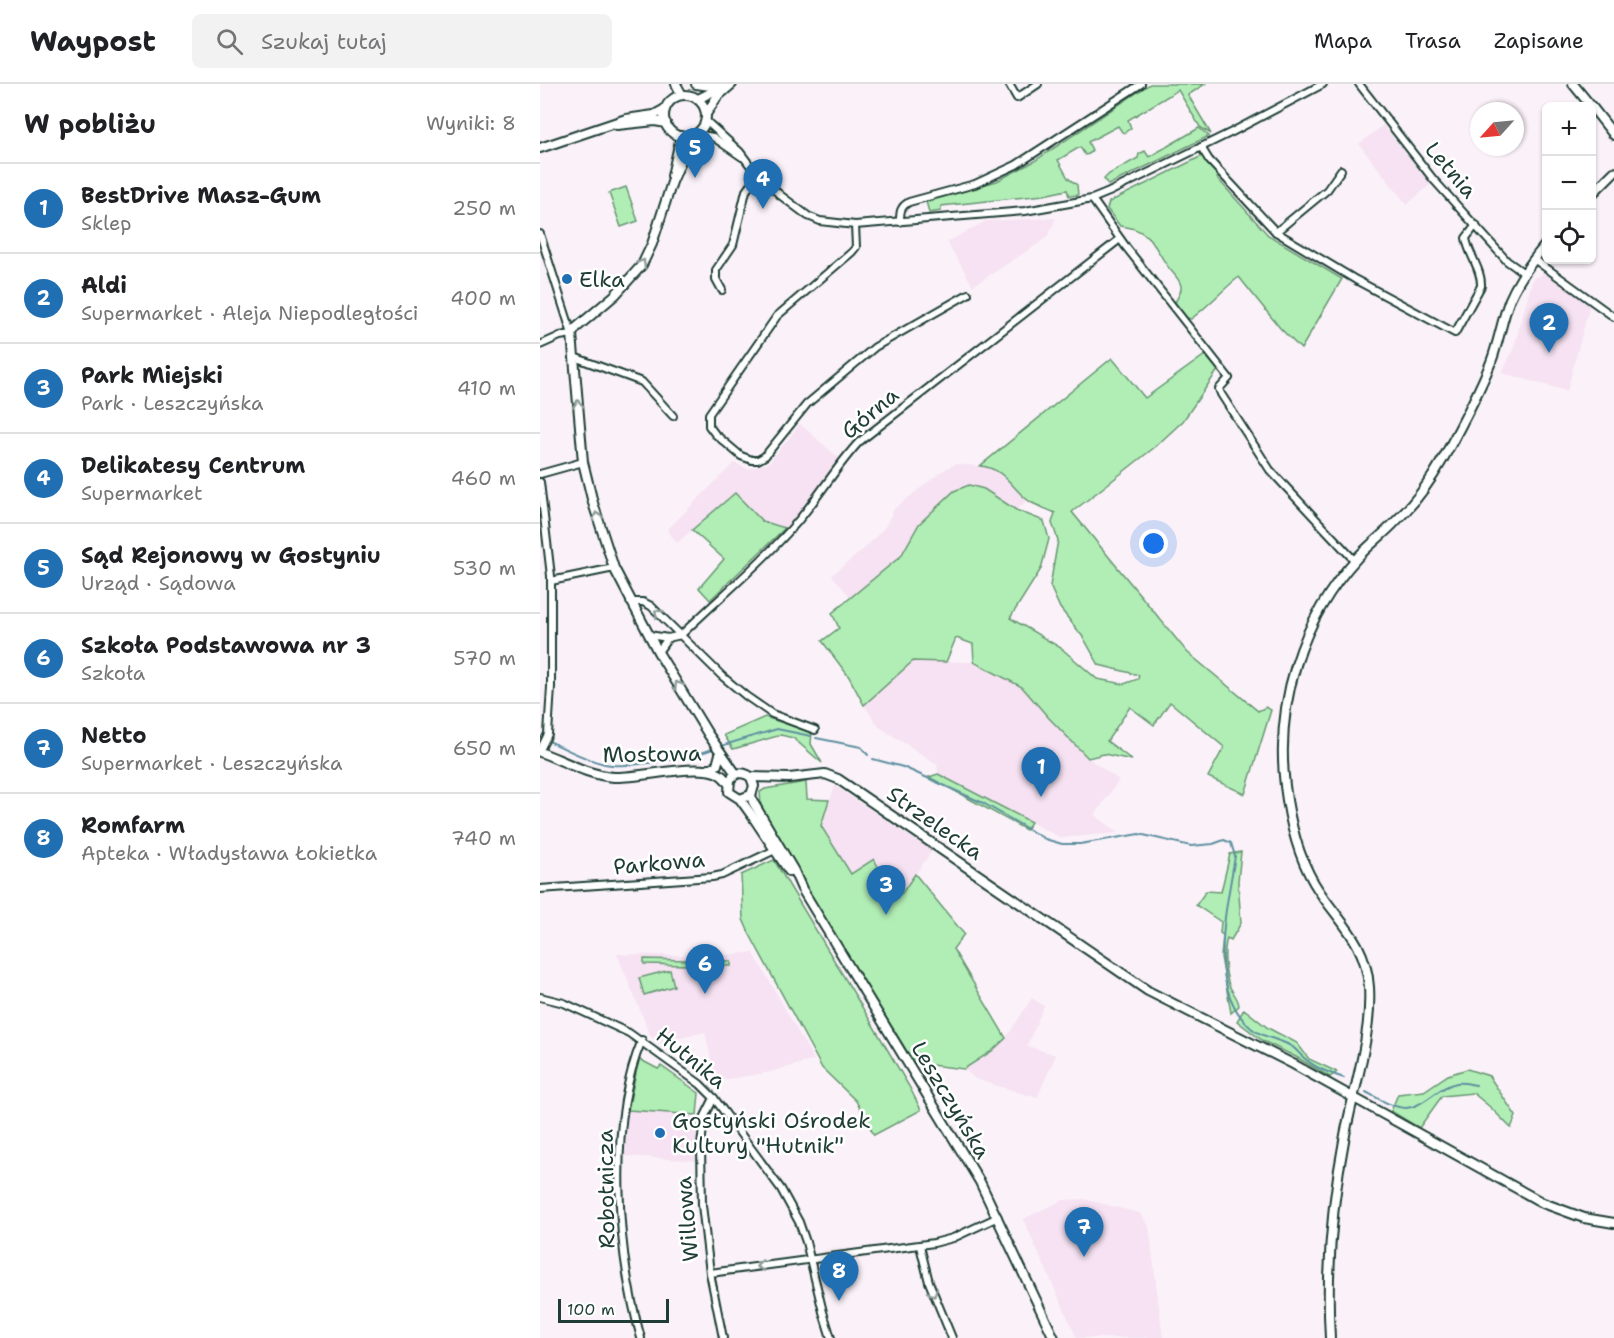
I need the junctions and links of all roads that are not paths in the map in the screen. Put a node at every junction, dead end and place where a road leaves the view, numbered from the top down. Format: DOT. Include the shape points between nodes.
graph roads {
  1 [pos="676,84"];
  2 [pos="696,84"];
  3 [pos="718,84"];
  4 [pos="730,84"];
  5 [pos="1009,84"];
  6 [pos="1038,84"];
  7 [pos="1141,84"];
  8 [pos="1323,84"];
  9 [pos="1359,84"];
  10 [pos="1573,84"];
  11 [pos="682,95"];
  12 [pos="698,99"];
  13 [pos="1587,102"];
  14 [pos="665,109"];
  15 [pos="1596,113"];
  16 [pos="706,117"];
  17 [pos="666,123"];
  18 [pos="610,126"];
  19 [pos="694,135"];
  20 [pos="1614,135"];
  21 [pos="681,136"];
  22 [pos="1201,147"];
  23 [pos="540,148"];
  24 [pos="743,158"];
  25 [pos="1341,170"];
  26 [pos="1614,172"];
  27 [pos="758,174"];
  28 [pos="672,182"];
  29 [pos="1596,190"];
  30 [pos="1092,199"];
  31 [pos="900,222"];
  32 [pos="855,225"];
  33 [pos="1476,225"];
  34 [pos="1276,232"];
  35 [pos="540,234"];
  36 [pos="1120,239"];
  37 [pos="1542,249"];
  38 [pos="1534,259"];
  39 [pos="1524,273"];
  40 [pos="722,290"];
  41 [pos="968,294"];
  42 [pos="1614,317"];
  43 [pos="572,334"];
  44 [pos="540,345"];
  45 [pos="574,357"];
  46 [pos="673,416"];
  47 [pos="583,462"];
  48 [pos="540,474"];
  49 [pos="540,482"];
  50 [pos="1355,561"];
  51 [pos="614,568"];
  52 [pos="551,581"];
  53 [pos="630,602"];
  54 [pos="649,635"];
  55 [pos="681,635"];
  56 [pos="668,638"];
  57 [pos="658,652"];
  58 [pos="815,730"];
  59 [pos="541,749"];
  60 [pos="720,754"];
  61 [pos="707,770"];
  62 [pos="736,774"];
  63 [pos="750,777"];
  64 [pos="789,778"];
  65 [pos="728,783"];
  66 [pos="753,792"];
  67 [pos="740,799"];
  68 [pos="775,850"];
  69 [pos="540,889"];
  70 [pos="802,889"];
  71 [pos="540,997"];
  72 [pos="642,1040"];
  73 [pos="714,1098"];
  74 [pos="1354,1098"];
  75 [pos="998,1217"];
  76 [pos="1614,1223"];
  77 [pos="920,1246"];
  78 [pos="810,1259"];
  79 [pos="710,1273"];
  80 [pos="641,1338"];
  81 [pos="723,1338"];
  82 [pos="831,1338"];
  83 [pos="952,1338"];
  84 [pos="1053,1338"];
  85 [pos="1330,1338"];
  1 -- 11 [label="street"];
  2 -- 3 [label="street"];
  4 -- 12 [label="street"];
  4 -- 16 [label="street"];
  5 -- 6 [label="street" via="1017,98"];
  7 -- 31 [label="street" via="995,176 902,206"];
  8 -- 22 [label="street"];
  9 -- 33 [label="street, Letnia" via="1433,179"];
  10 -- 13 [label="street"];
  11 -- 12 [label="street"];
  11 -- 14 [label="street"];
  12 -- 16 [label="street"];
  14 -- 17 [label="street"];
  14 -- 18 [label="street"];
  15 -- 20 [label="street"];
  16 -- 19 [label="street"];
  16 -- 24 [label="street"];
  17 -- 18 [label="street"];
  17 -- 21 [label="street"];
  18 -- 23 [label="street"];
  19 -- 21 [label="street"];
  19 -- 24 [label="street" via="713,138"];
  19 -- 28 [label="street"];
  21 -- 28 [label="street"];
  22 -- 30 [label="street"];
  22 -- 34 [label="street"];
  24 -- 27 [label="street"];
  25 -- 34 [label="street" via="1327,190"];
  26 -- 29 [label="street"];
  27 -- 32 [label="street" via="808,216"];
  27 -- 40 [label="street" via="746,191 733,245 716,270"];
  43 -- 28 [label="street, one-way" via="642,265"];
  30 -- 31 [label="street" via="1025,211"];
  30 -- 36 [label="street"];
  31 -- 32 [label="street"];
  32 -- 41 [label="street" via="856,247 777,316 709,414 712,430 741,456 752,460 765,456 807,404 875,347"];
  33 -- 34 [label="street" via="1466,238 1481,286 1455,333"];
  33 -- 39 [label="street, Letnia" via="1507,261"];
  35 -- 43 [label="street"];
  36 -- 50 [label="street" via="1229,378 1219,389 1258,453"];
  36 -- 55 [label="street, Górna" via="859,442 790,531"];
  37 -- 38 [label="street"];
  38 -- 39 [label="street"];
  38 -- 42 [label="street"];
  39 -- 50 [label="street" via="1507,308 1490,366 1442,461 1406,511"];
  43 -- 44 [label="street"];
  43 -- 45 [label="street"];
  45 -- 46 [label="street" via="642,382"];
  47 -- 45 [label="street, one-way"];
  47 -- 48 [label="street"];
  51 -- 47 [label="street, one-way"];
  49 -- 52 [label="street"];
  50 -- 74 [label="street" via="1306,636 1293,674 1282,754 1286,798 1301,855 1314,882 1354,937 1367,974 1368,1013"];
  51 -- 52 [label="street"];
  51 -- 53 [label="street"];
  52 -- 59 [label="street" via="551,687 548,734"];
  53 -- 54 [label="street"];
  55 -- 53 [label="street, one-way" via="651,606"];
  54 -- 56 [label="street"];
  54 -- 57 [label="street"];
  55 -- 56 [label="street"];
  55 -- 58 [label="street" via="722,676 772,714"];
  56 -- 57 [label="street"];
  60 -- 57 [label="street, one-way"];
  59 -- 61 [label="street, Mostowa" via="604,776"];
  60 -- 61 [label="street" via="717,765"];
  60 -- 62 [label="street"];
  61 -- 65 [label="street, Mostowa" via="721,775"];
  62 -- 63 [label="street"];
  62 -- 65 [label="street"];
  63 -- 64 [label="street, Strzelecka"];
  63 -- 66 [label="street"];
  64 -- 66 [label="street, Strzelecka" via="765,784"];
  64 -- 74 [label="street, Strzelecka" via="825,774 838,779 1148,991"];
  65 -- 67 [label="street" via="729,792"];
  66 -- 67 [label="street"];
  66 -- 70 [label="street, Leszczyńska" via="753,802"];
  67 -- 68 [label="street, Leszczyńska"];
  68 -- 69 [label="street, Parkowa" via="712,877"];
  68 -- 70 [label="street, Leszczyńska"];
  70 -- 75 [label="street, Leszczyńska"];
  71 -- 72 [label="street, Hutnika" via="601,1018"];
  72 -- 73 [label="street, Hutnika"];
  72 -- 80 [label="street, Robotnicza" via="632,1063 623,1116 620,1213"];
  73 -- 78 [label="street, Hutnika" via="791,1206"];
  73 -- 79 [label="street, Willowa" via="704,1118 701,1148 702,1205"];
  74 -- 76 [label="street, Strzelecka" via="1543,1203 1584,1218"];
  74 -- 85 [label="street" via="1335,1189"];
  75 -- 77 [label="street" via="953,1238"];
  75 -- 84 [label="street, Leszczyńska"];
  77 -- 78 [label="street"];
  77 -- 83 [label="street, one-way" via="929,1282"];
  78 -- 79 [label="street, one-way"];
  78 -- 82 [label="street, Hutnika"];
  79 -- 81 [label="street, Willowa"];
}
